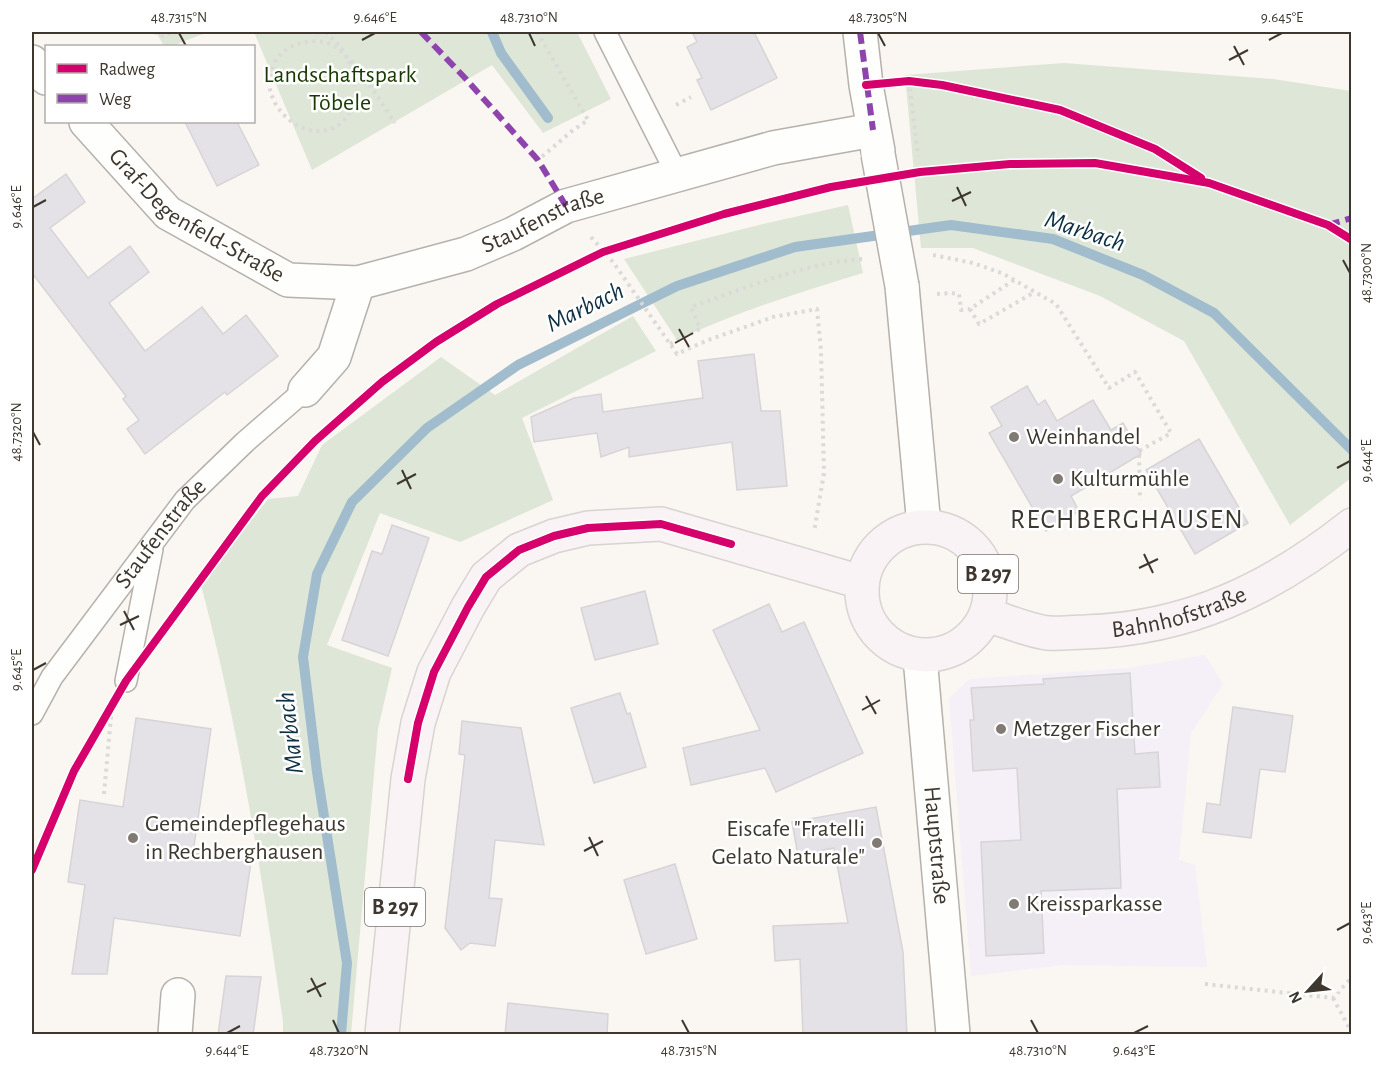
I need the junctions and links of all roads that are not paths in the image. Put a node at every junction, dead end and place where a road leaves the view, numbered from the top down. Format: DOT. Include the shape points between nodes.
graph roads {
  1 [pos="605,32"];
  2 [pos="860,32"];
  3 [pos="32,62"];
  4 [pos="45,77"];
  5 [pos="87,123"];
  6 [pos="876,142"];
  7 [pos="677,174"];
  8 [pos="358,283"];
  9 [pos="305,390"];
  10 [pos="924,526"];
  11 [pos="1346,530"];
  12 [pos="153,542"];
  13 [pos="861,582"];
  14 [pos="986,615"];
  15 [pos="921,657"];
  16 [pos="126,681"];
  17 [pos="32,714"];
  18 [pos="178,995"];
  19 [pos="175,1035"];
  20 [pos="382,1035"];
  21 [pos="953,1035"];
  1 -- 7 [label="lane"];
  2 -- 6 [label="street"];
  3 -- 4 [label="street"];
  5 -- 8 [label="street, Graf-Degenfeld-Straße" via="168,213 288,280"];
  6 -- 7 [label="street, Staufenstraße" via="773,148"];
  6 -- 10 [label="street, bridge" via="902,286"];
  7 -- 8 [label="street, Staufenstraße" via="566,206 466,254"];
  8 -- 9 [label="street, Staufenstraße" via="334,357"];
  9 -- 12 [label="lane, Staufenstraße" via="185,500"];
  10 -- 13 [label="main road" via="902,531 882,543 868,561"];
  10 -- 14 [label="main road, B 297" via="945,529 964,539 979,554 988,573 991,594"];
  11 -- 14 [label="main road, Bahnhofstraße / B 297" via="1284,572 1233,600 1175,620 1112,631 1047,633"];
  12 -- 16 [label="lane"];
  12 -- 17 [label="lane, Staufenstraße" via="52,677"];
  13 -- 15 [label="main road" via="863,609 875,632 896,649"];
  13 -- 20 [label="main road, B 297" via="661,524 588,528 554,536 519,550 486,578 434,672 418,723 408,779"];
  14 -- 15 [label="main road, B 297" via="976,633 961,646 941,655"];
  15 -- 21 [label="street, Hauptstraße"];
  18 -- 19 [label="street"];
}
